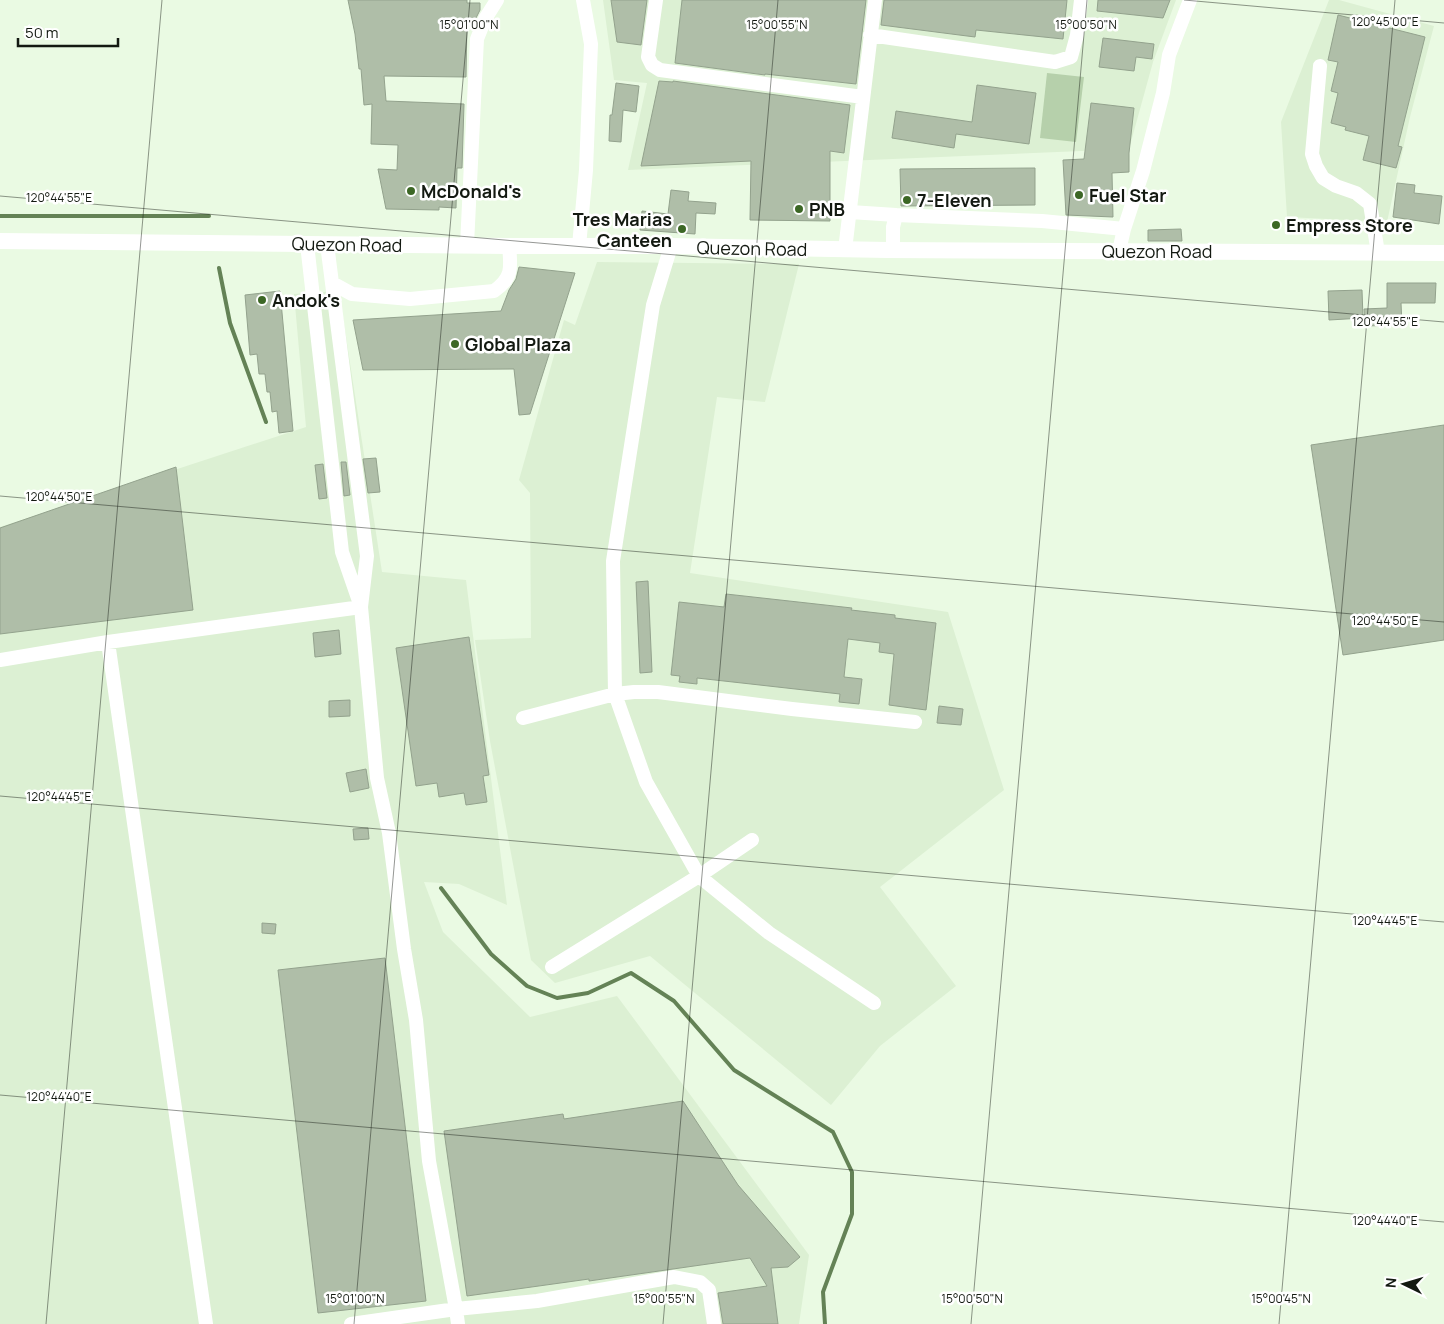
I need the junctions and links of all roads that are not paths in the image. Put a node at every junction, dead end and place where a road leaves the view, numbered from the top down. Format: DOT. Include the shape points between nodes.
graph roads {
  1 [pos="497,0"];
  2 [pos="583,0"];
  3 [pos="656,0"];
  4 [pos="874,0"];
  5 [pos="1081,0"];
  6 [pos="1190,0"];
  7 [pos="870,35"];
  8 [pos="1320,66"];
  9 [pos="863,97"];
  10 [pos="850,212"];
  11 [pos="896,215"];
  12 [pos="1124,229"];
  13 [pos="0,241"];
  14 [pos="307,244"];
  15 [pos="327,244"];
  16 [pos="467,245"];
  17 [pos="509,246"];
  18 [pos="580,246"];
  19 [pos="671,246"];
  20 [pos="845,250"];
  21 [pos="893,250"];
  22 [pos="1119,251"];
  23 [pos="1378,253"];
  24 [pos="1444,254"];
  25 [pos="332,283"];
  26 [pos="361,607"];
  27 [pos="108,642"];
  28 [pos="0,660"];
  29 [pos="615,694"];
  30 [pos="523,718"];
  31 [pos="915,722"];
  32 [pos="752,840"];
  33 [pos="699,876"];
  34 [pos="552,967"];
  35 [pos="874,1003"];
  36 [pos="456,1309"];
  37 [pos="206,1324"];
  38 [pos="351,1324"];
  39 [pos="458,1324"];
  40 [pos="714,1324"];
  1 -- 16 [label="street" via="478,39"];
  2 -- 18 [label="street" via="591,44"];
  3 -- 9 [label="street" via="648,57 652,66 660,70"];
  4 -- 7 [label="street"];
  5 -- 7 [label="street" via="1071,56 1055,62"];
  6 -- 12 [label="street" via="1169,55 1143,171"];
  7 -- 9 [label="street"];
  8 -- 23 [label="street" via="1312,154 1323,178 1356,193 1370,204"];
  9 -- 10 [label="street"];
  10 -- 11 [label="street"];
  10 -- 20 [label="street"];
  11 -- 12 [label="street" via="1042,221"];
  11 -- 21 [label="street"];
  12 -- 22 [label="street"];
  13 -- 14 [label="main road, Quezon Road"];
  14 -- 15 [label="main road, Quezon Road"];
  14 -- 26 [label="street" via="342,552"];
  15 -- 16 [label="main road, Quezon Road"];
  15 -- 25 [label="street"];
  16 -- 17 [label="main road, Quezon Road"];
  17 -- 18 [label="main road, Quezon Road"];
  17 -- 25 [label="street" via="511,267 504,284 494,291 410,299 352,294"];
  18 -- 19 [label="main road, Quezon Road"];
  19 -- 20 [label="main road, Quezon Road"];
  19 -- 29 [label="street" via="653,305 613,560"];
  20 -- 21 [label="main road, Quezon Road"];
  21 -- 22 [label="main road, Quezon Road"];
  22 -- 23 [label="main road, Quezon Road"];
  23 -- 24 [label="main road, Quezon Road"];
  25 -- 26 [label="street" via="367,556"];
  26 -- 27 [label="street"];
  26 -- 36 [label="street" via="377,778 389,833 416,1020 430,1161"];
  27 -- 28 [label="street"];
  27 -- 37 [label="street"];
  29 -- 30 [label="street"];
  29 -- 31 [label="street" via="658,692"];
  29 -- 33 [label="street" via="646,782"];
  32 -- 33 [label="street"];
  33 -- 34 [label="street"];
  33 -- 35 [label="street" via="769,933"];
  36 -- 38 [label="street"];
  36 -- 39 [label="street"];
  36 -- 40 [label="street" via="537,1302 674,1277 700,1282 709,1290"];
}
